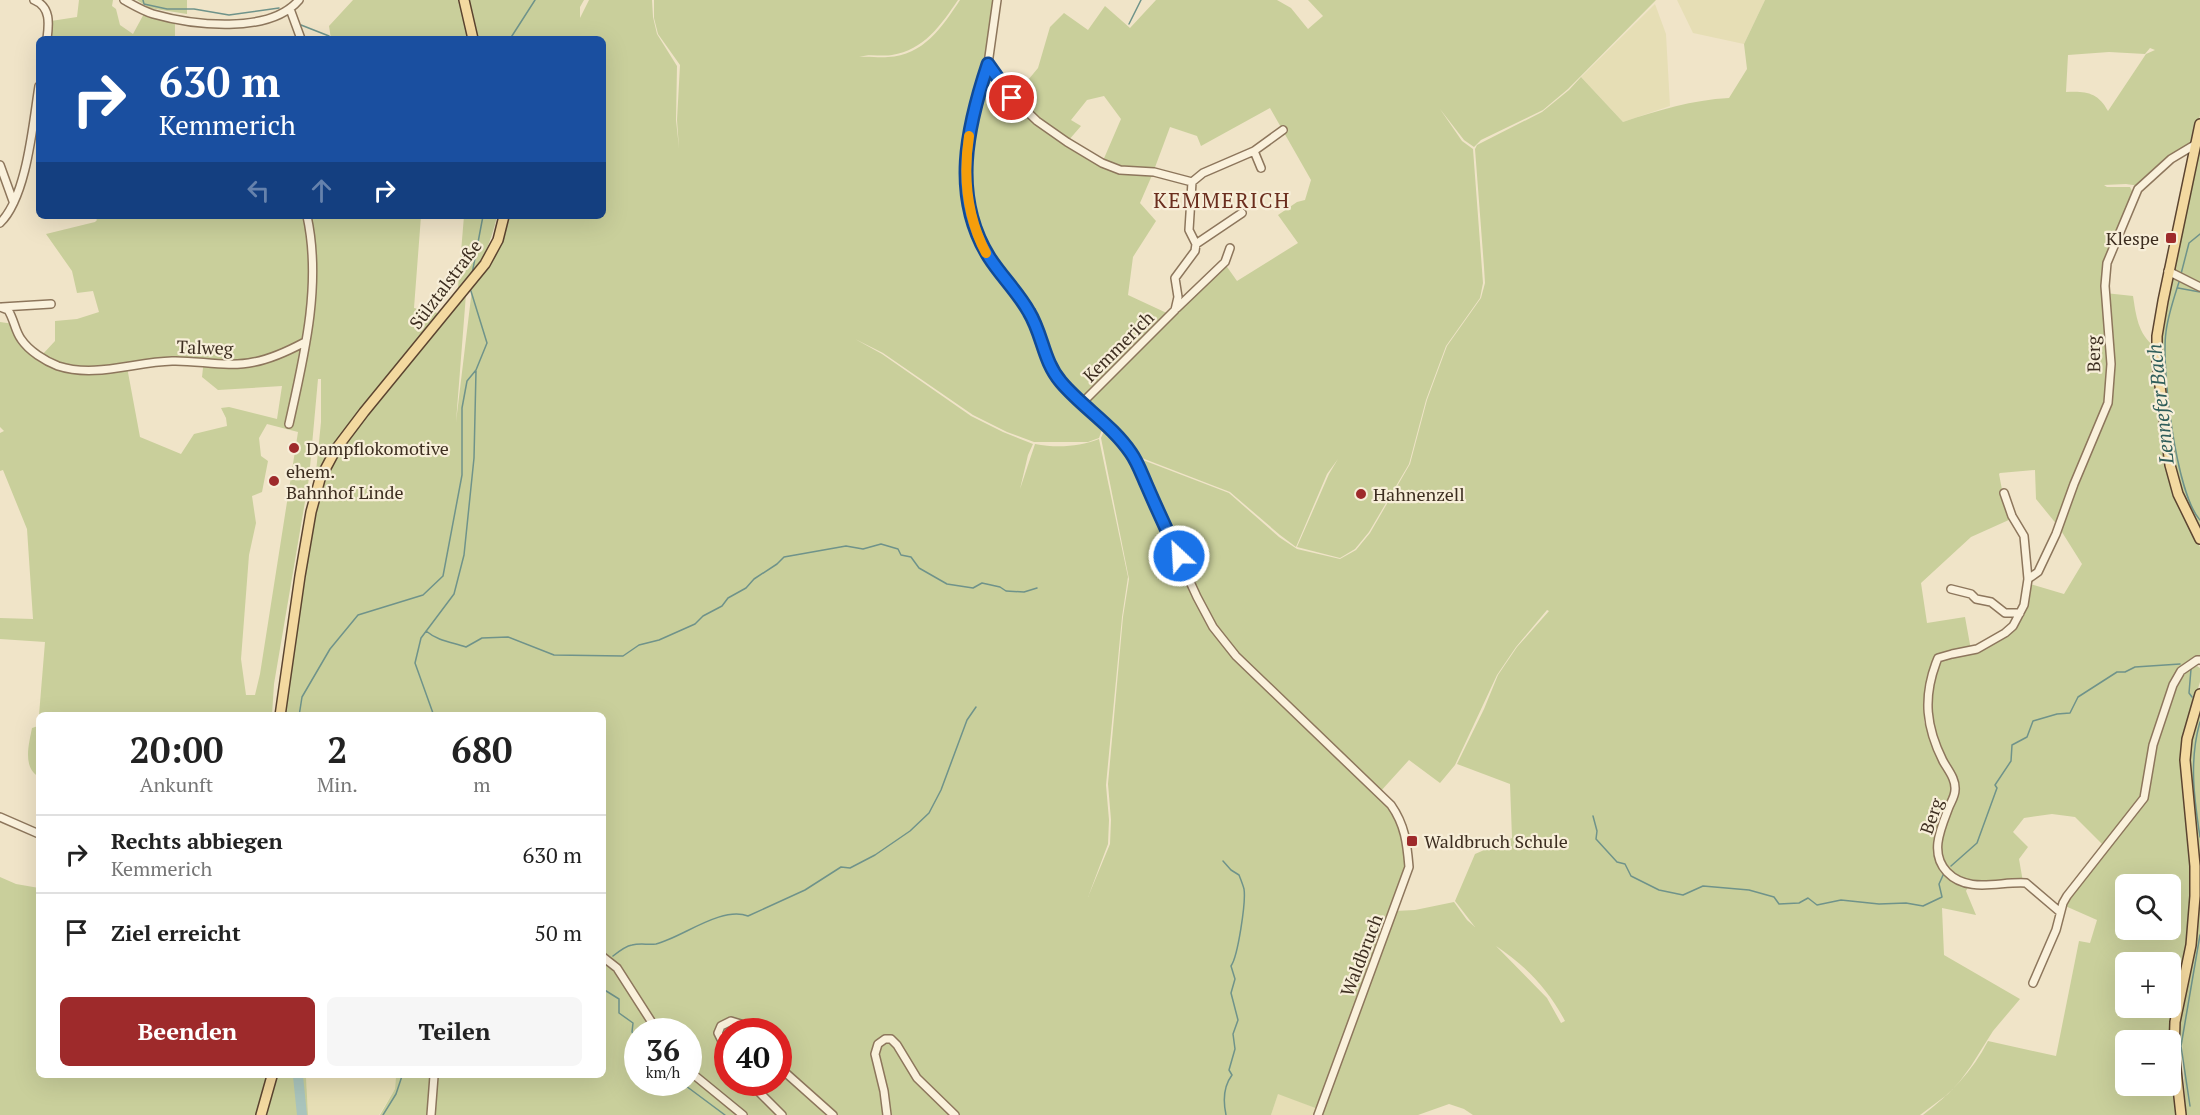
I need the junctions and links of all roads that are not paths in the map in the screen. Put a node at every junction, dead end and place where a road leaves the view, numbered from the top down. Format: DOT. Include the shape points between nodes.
graph roads {
  1 [pos="33,0"];
  2 [pos="124,0"];
  3 [pos="299,0"];
  4 [pos="464,0"];
  5 [pos="997,0"];
  6 [pos="290,9"];
  7 [pos="48,36"];
  8 [pos="300,36"];
  9 [pos="472,36"];
  10 [pos="988,64"];
  11 [pos="36,104"];
  12 [pos="2200,124"];
  13 [pos="1283,130"];
  14 [pos="2196,144"];
  15 [pos="1254,151"];
  16 [pos="0,165"];
  17 [pos="1261,168"];
  18 [pos="1192,182"];
  19 [pos="13,201"];
  20 [pos="1242,213"];
  21 [pos="308,219"];
  22 [pos="503,219"];
  23 [pos="0,223"];
  24 [pos="1196,244"];
  25 [pos="1230,248"];
  26 [pos="2168,272"];
  27 [pos="2200,287"];
  28 [pos="51,304"];
  29 [pos="1,307"];
  30 [pos="1174,310"];
  31 [pos="305,342"];
  32 [pos="1082,403"];
  33 [pos="290,424"];
  34 [pos="2004,493"];
  35 [pos="2200,539"];
  36 [pos="2028,579"];
  37 [pos="1951,589"];
  38 [pos="2020,613"];
  39 [pos="2200,660"];
  40 [pos="2200,694"];
  41 [pos="281,712"];
  42 [pos="0,817"];
  43 [pos="36,833"];
  44 [pos="2060,912"];
  45 [pos="606,959"];
  46 [pos="2033,983"];
  47 [pos="649,1018"];
  48 [pos="271,1078"];
  49 [pos="434,1078"];
  50 [pos="792,1078"];
  51 [pos="702,1081"];
  52 [pos="763,1096"];
  53 [pos="261,1115"];
  54 [pos="430,1115"];
  55 [pos="743,1115"];
  56 [pos="782,1115"];
  57 [pos="833,1115"];
  58 [pos="887,1115"];
  59 [pos="954,1115"];
  60 [pos="1318,1115"];
  61 [pos="2181,1115"];
  1 -- 7 [label="street" via="46,9 50,21"];
  2 -- 6 [label="street" via="152,14 215,24 262,20"];
  3 -- 6 [label="street"];
  4 -- 9 [label="main road"];
  5 -- 10 [label="street"];
  6 -- 8 [label="street"];
  10 -- 18 [label="street" via="1012,98 1037,121 1094,158 1120,170 1154,172"];
  10 -- 32 [label="street, Waldbruch" via="972,113 967,146 967,193 974,226 990,259 1036,323 1050,368"];
  11 -- 19 [label="street" via="25,171"];
  12 -- 14 [label="main road"];
  13 -- 15 [label="street"];
  14 -- 26 [label="main road"];
  14 -- 36 [label="street, Berg" via="2171,159 2138,189 2107,263 2104,286 2111,364 2108,403 2056,534 2038,572"];
  15 -- 17 [label="street"];
  15 -- 18 [label="street" via="1203,173"];
  16 -- 19 [label="street"];
  18 -- 24 [label="street" via="1189,230"];
  19 -- 23 [label="street"];
  20 -- 24 [label="street, Kemmerich"];
  21 -- 31 [label="street" via="312,263"];
  22 -- 41 [label="main road, Sülztalstraße" via="498,240 476,275 336,449 320,479 302,565"];
  24 -- 30 [label="street, Kemmerich" via="1175,278 1178,297"];
  25 -- 30 [label="street, Kemmerich" via="1225,262"];
  26 -- 27 [label="street"];
  26 -- 35 [label="main road" via="2157,336 2166,446 2178,494"];
  28 -- 29 [label="street, Talweg"];
  29 -- 31 [label="street, Talweg" via="8,310 21,339 37,354 58,366 77,370 147,362 255,362"];
  30 -- 32 [label="street, Kemmerich"];
  31 -- 33 [label="street"];
  32 -- 60 [label="street, Waldbruch" via="1106,423 1132,455 1213,627 1236,656 1391,805 1402,822 1409,867"];
  34 -- 36 [label="street, Berg" via="2024,536"];
  36 -- 38 [label="street, Berg"];
  37 -- 38 [label="street" via="1991,602 2005,613"];
  38 -- 44 [label="street, Berg" via="2013,626 1977,649 1938,658 1933,671 1927,714 1955,785 1936,844 1945,870 1958,881 2026,883"];
  39 -- 44 [label="street" via="2181,671 2173,685 2152,745 2144,798 2067,896"];
  40 -- 61 [label="main road" via="2185,760 2195,896 2191,945 2175,1022"];
  42 -- 43 [label="street"];
  44 -- 46 [label="street"];
  45 -- 47 [label="street" via="617,968"];
  48 -- 53 [label="main road"];
  49 -- 54 [label="street"];
  50 -- 57 [label="street"];
  51 -- 55 [label="street"];
  52 -- 56 [label="street"];
  58 -- 59 [label="street" via="875,1054 878,1044 885,1039 897,1044 917,1078"];
}
